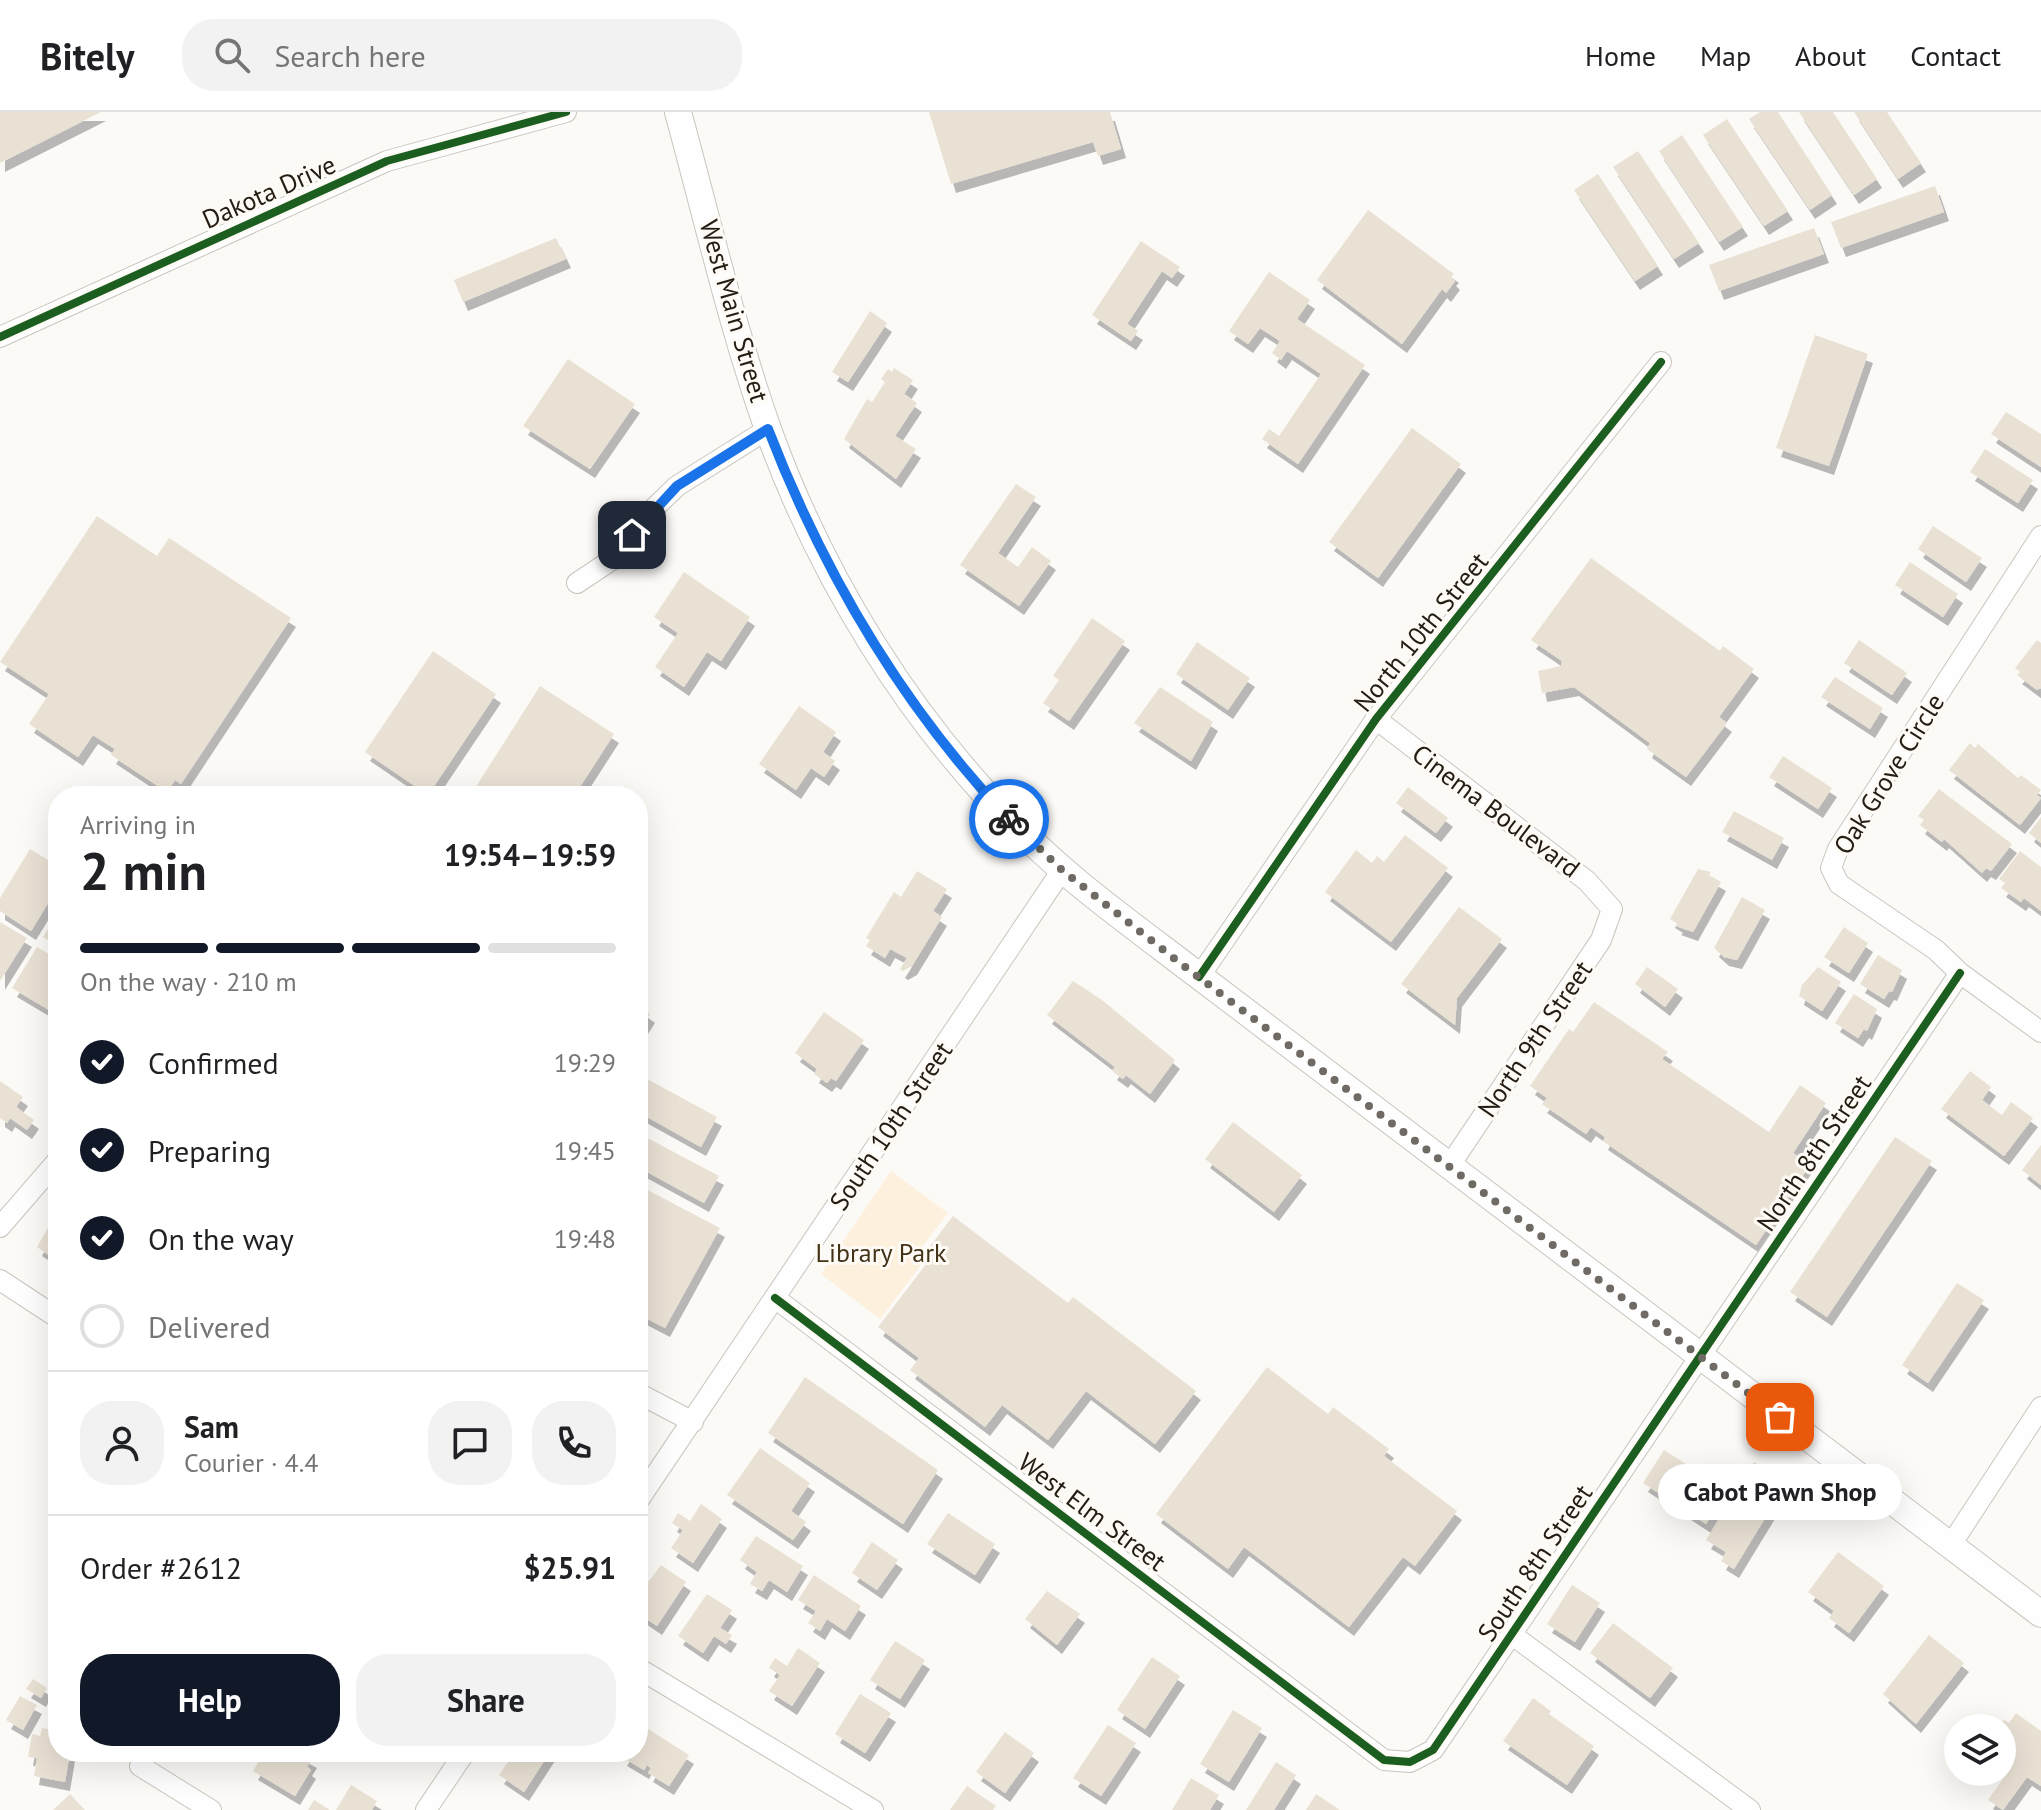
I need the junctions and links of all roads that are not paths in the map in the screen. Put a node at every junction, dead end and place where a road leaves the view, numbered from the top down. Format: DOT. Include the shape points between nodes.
graph roads {
  1 [pos="566,112"];
  2 [pos="678,112"];
  3 [pos="0,337"];
  4 [pos="1661,362"];
  5 [pos="768,429"];
  6 [pos="2041,536"];
  7 [pos="577,583"];
  8 [pos="1376,719"];
  9 [pos="1062,870"];
  10 [pos="1612,909"];
  11 [pos="1960,973"];
  12 [pos="1199,977"];
  13 [pos="2041,1032"];
  14 [pos="1450,1165"];
  15 [pos="48,1172"];
  16 [pos="0,1227"];
  17 [pos="0,1280"];
  18 [pos="775,1298"];
  19 [pos="48,1311"];
  20 [pos="1699,1355"];
  21 [pos="648,1398"];
  22 [pos="2041,1407"];
  23 [pos="693,1422"];
  24 [pos="648,1487"];
  25 [pos="1950,1546"];
  26 [pos="2041,1614"];
  27 [pos="1511,1634"];
  28 [pos="648,1674"];
  29 [pos="1384,1760"];
  30 [pos="458,1762"];
  31 [pos="140,1766"];
  32 [pos="211,1810"];
  33 [pos="426,1810"];
  34 [pos="873,1810"];
  35 [pos="1750,1810"];
  1 -- 3 [label="street, Dakota Drive" via="387,161"];
  2 -- 5 [label="main road, West Main Street"];
  4 -- 8 [label="street, North 10th Street"];
  5 -- 7 [label="street" via="677,486 613,559"];
  5 -- 9 [label="main road, West Main Street" via="833,575 897,680 977,785"];
  6 -- 11 [label="street, Oak Grove Circle" via="1838,849 1831,868 1839,884 1936,950"];
  8 -- 10 [label="street, Cinema Boulevard" via="1587,881"];
  8 -- 12 [label="street, North 10th Street"];
  9 -- 12 [label="main road, West Main Street"];
  9 -- 18 [label="street, South 10th Street"];
  10 -- 14 [label="street, North 9th Street" via="1601,940"];
  11 -- 13 [label="street, Oak Grove Circle"];
  11 -- 20 [label="street, North 8th Street"];
  12 -- 14 [label="main road, West Main Street"];
  14 -- 20 [label="main road, West Main Street"];
  15 -- 16 [label="street"];
  17 -- 19 [label="street"];
  18 -- 23 [label="street, South 10th Street"];
  18 -- 29 [label="street, West Elm Street"];
  20 -- 25 [label="main road, West Main Street"];
  20 -- 27 [label="street, South 8th Street"];
  21 -- 23 [label="street"];
  22 -- 25 [label="street"];
  23 -- 24 [label="street, South 10th Street"];
  25 -- 26 [label="main road, West Main Street"];
  27 -- 29 [label="street, South 8th Street" via="1433,1750 1410,1762"];
  27 -- 35 [label="street"];
  28 -- 34 [label="street"];
  30 -- 33 [label="street"];
  31 -- 32 [label="street"];
}
